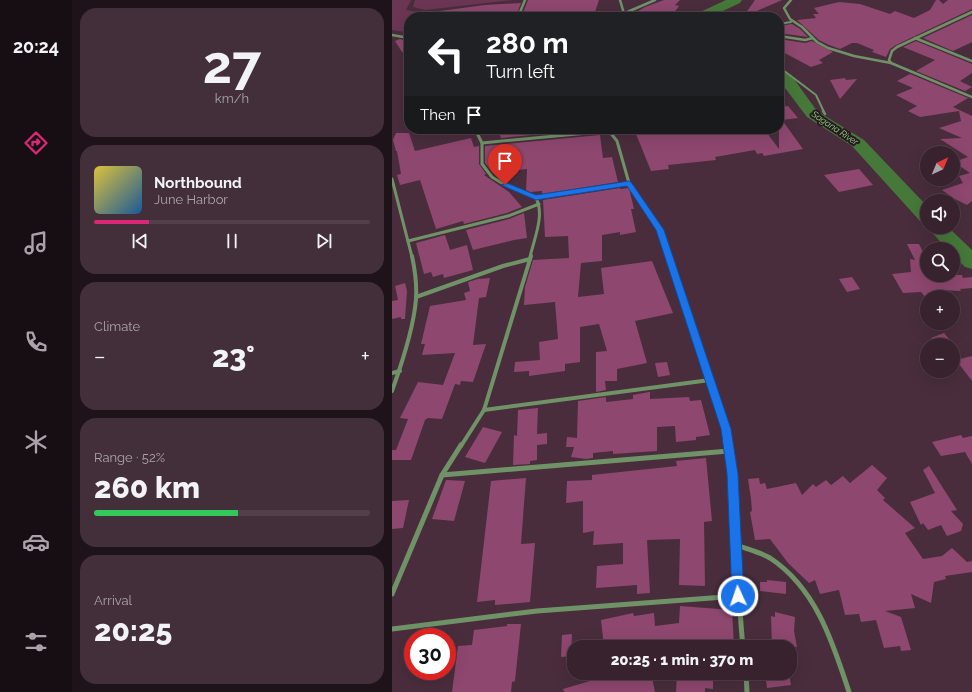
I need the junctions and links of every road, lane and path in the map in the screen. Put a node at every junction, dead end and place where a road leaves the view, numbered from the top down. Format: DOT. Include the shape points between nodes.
graph roads {
  1 [pos="525,0"];
  2 [pos="620,0"];
  3 [pos="655,0"];
  4 [pos="792,0"];
  5 [pos="520,12"];
  6 [pos="625,12"];
  7 [pos="627,12"];
  8 [pos="972,12"];
  9 [pos="792,22"];
  10 [pos="784,23"];
  11 [pos="392,35"];
  12 [pos="404,37"];
  13 [pos="784,37"];
  14 [pos="813,38"];
  15 [pos="915,38"];
  16 [pos="972,61"];
  17 [pos="891,63"];
  18 [pos="784,71"];
  19 [pos="972,97"];
  20 [pos="825,114"];
  21 [pos="478,134"];
  22 [pos="571,134"];
  23 [pos="613,134"];
  24 [pos="482,143"];
  25 [pos="392,179"];
  26 [pos="629,183"];
  27 [pos="536,198"];
  28 [pos="539,204"];
  29 [pos="408,241"];
  30 [pos="530,259"];
  31 [pos="416,297"];
  32 [pos="400,371"];
  33 [pos="392,372"];
  34 [pos="710,380"];
  35 [pos="392,391"];
  36 [pos="484,410"];
  37 [pos="729,451"];
  38 [pos="442,475"];
  39 [pos="736,545"];
  40 [pos="392,594"];
  41 [pos="738,596"];
  42 [pos="392,629"];
  43 [pos="742,640"];
  44 [pos="747,680"];
  45 [pos="748,692"];
  46 [pos="849,692"];
  1 -- 5 [label="street"];
  2 -- 6 [label="street"];
  3 -- 7 [label="street"];
  4 -- 9 [label="street" via="784,8"];
  8 -- 15 [label="street"];
  9 -- 10 [label="lane"];
  9 -- 14 [label="street" via="798,24"];
  11 -- 12 [label="street"];
  13 -- 14 [label="street" via="805,40"];
  14 -- 17 [label="street" via="834,50"];
  15 -- 16 [label="street"];
  15 -- 17 [label="street" via="892,51 889,60"];
  17 -- 19 [label="street"];
  18 -- 20 [label="lane" via="816,95"];
  21 -- 24 [label="street"];
  22 -- 24 [label="street"];
  23 -- 26 [label="street"];
  24 -- 27 [label="street" via="482,164 492,177"];
  25 -- 29 [label="street"];
  26 -- 27 [label="street"];
  26 -- 34 [label="street" via="660,230"];
  27 -- 28 [label="street"];
  28 -- 29 [label="street" via="508,216"];
  28 -- 30 [label="street" via="540,214"];
  29 -- 31 [label="street"];
  30 -- 31 [label="street"];
  30 -- 36 [label="street"];
  31 -- 32 [label="street"];
  32 -- 33 [label="street"];
  32 -- 35 [label="street"];
  34 -- 36 [label="street"];
  34 -- 37 [label="street" via="726,429"];
  36 -- 38 [label="street"];
  37 -- 38 [label="street"];
  37 -- 39 [label="street" via="733,474"];
  38 -- 40 [label="street"];
  39 -- 41 [label="street"];
  39 -- 46 [label="street" via="769,557 783,568 810,599 839,661"];
  41 -- 42 [label="street" via="537,611"];
  41 -- 43 [label="street"];
  44 -- 45 [label="street"];
}
